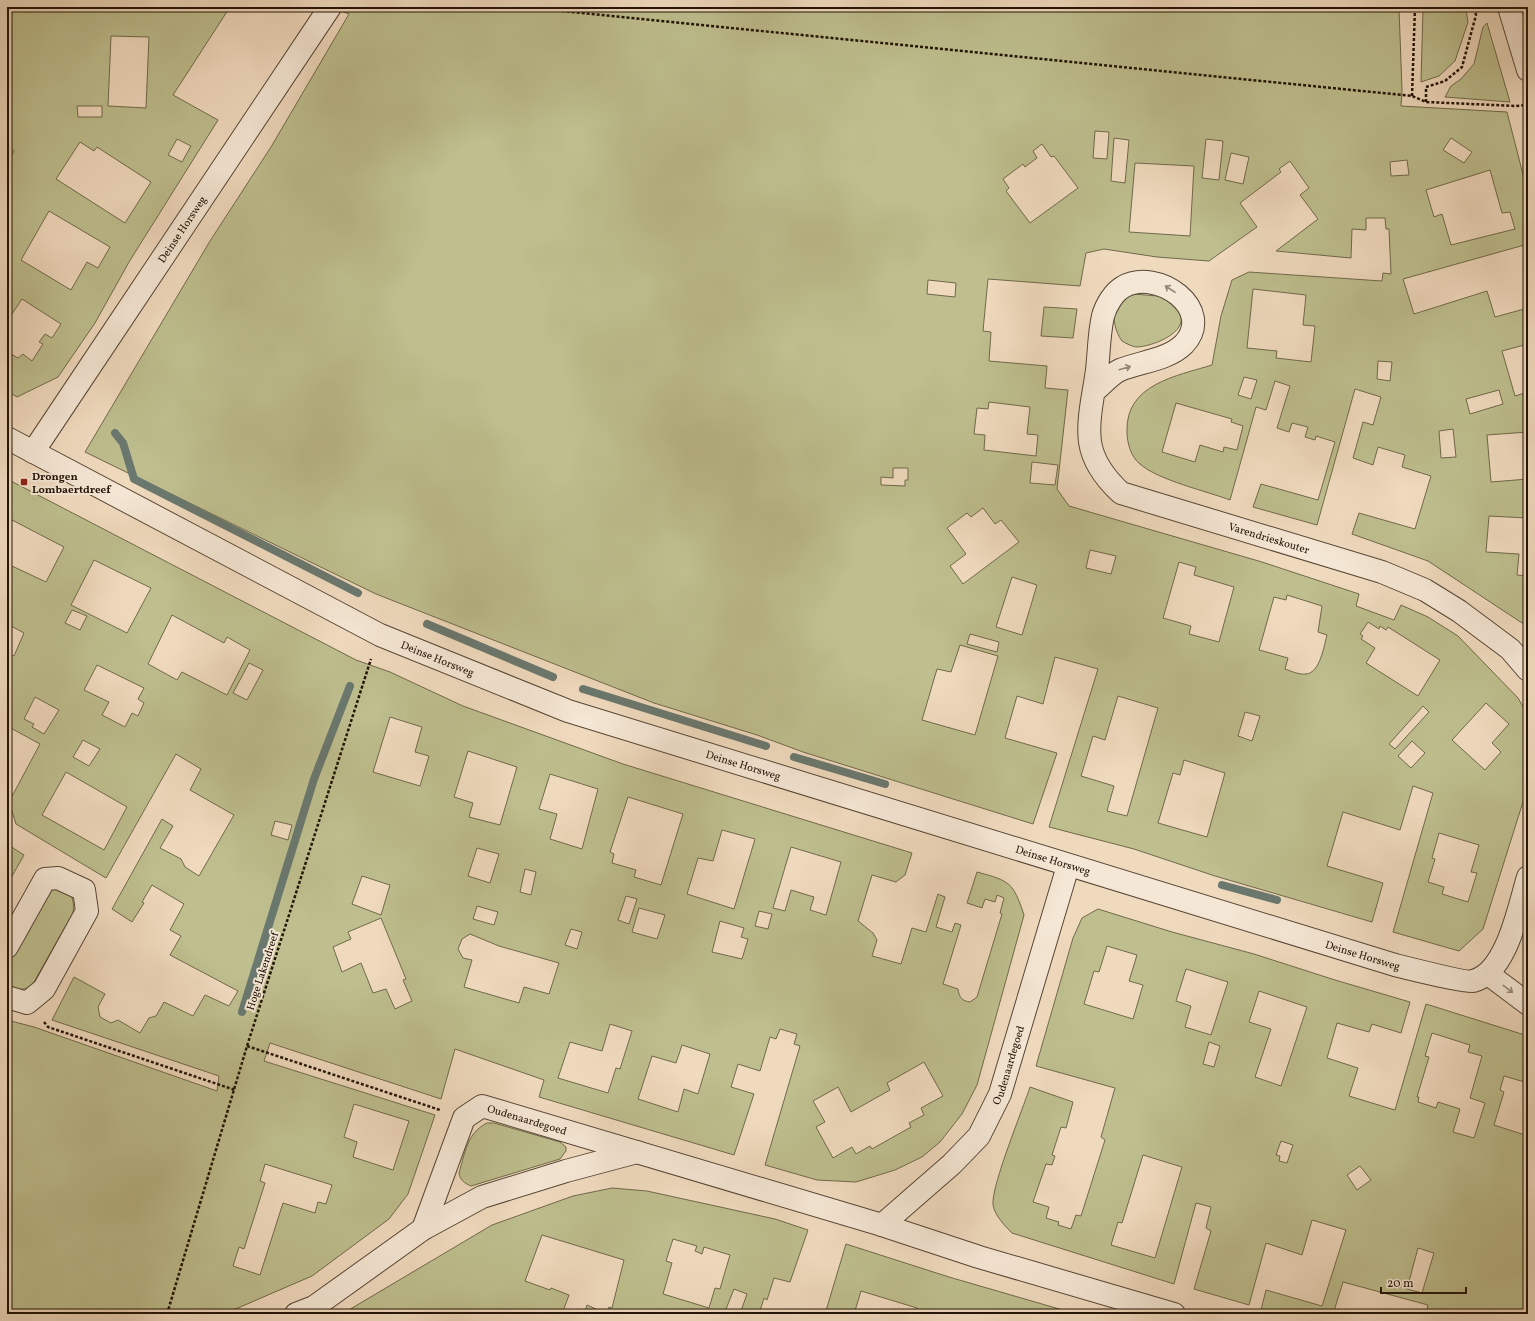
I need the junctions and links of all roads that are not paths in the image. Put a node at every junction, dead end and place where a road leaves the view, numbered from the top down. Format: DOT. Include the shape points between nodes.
graph roads {
  1 [pos="330,7"];
  2 [pos="1510,7"];
  3 [pos="1528,70"];
  4 [pos="1094,391"];
  5 [pos="7,438"];
  6 [pos="33,452"];
  7 [pos="1519,648"];
  8 [pos="1528,670"];
  9 [pos="1068,866"];
  10 [pos="1528,877"];
  11 [pos="7,947"];
  12 [pos="1488,974"];
  13 [pos="17,1000"];
  14 [pos="1528,1004"];
  15 [pos="637,1152"];
  16 [pos="882,1225"];
  17 [pos="423,1229"];
  18 [pos="296,1314"];
  19 [pos="1174,1314"];
  1 -- 6 [label="street, Deinse Horsweg"];
  2 -- 3 [label="street"];
  4 -- 4 [label="street, Varendrieskouter, one-way" via="1118,370 1148,362 1176,350 1189,337 1192,315 1186,303 1176,293 1164,285 1136,282 1116,292 1103,315"];
  4 -- 7 [label="street, Varendrieskouter" via="1090,442 1103,472 1121,493 1382,572 1418,587"];
  5 -- 6 [label="street, Deinse Horsweg"];
  6 -- 9 [label="street, Deinse Horsweg" via="380,634 568,711"];
  7 -- 8 [label="street, Varendrieskouter"];
  9 -- 12 [label="street, Deinse Horsweg" via="1395,965 1472,982"];
  9 -- 16 [label="street, Oudenaardegoed" via="1000,1094 979,1136 952,1164"];
  10 -- 12 [label="street" via="1507,947"];
  11 -- 13 [label="street" via="45,879 58,878 84,890 87,911 44,989"];
  12 -- 14 [label="street, one-way"];
  15 -- 16 [label="street, Oudenaardegoed"];
  15 -- 17 [label="street" via="482,1197"];
  15 -- 17 [label="street, Oudenaardegoed" via="482,1106 464,1118"];
  16 -- 19 [label="street, Oudenaardegoed" via="979,1257"];
  17 -- 18 [label="street" via="314,1307"];
}
